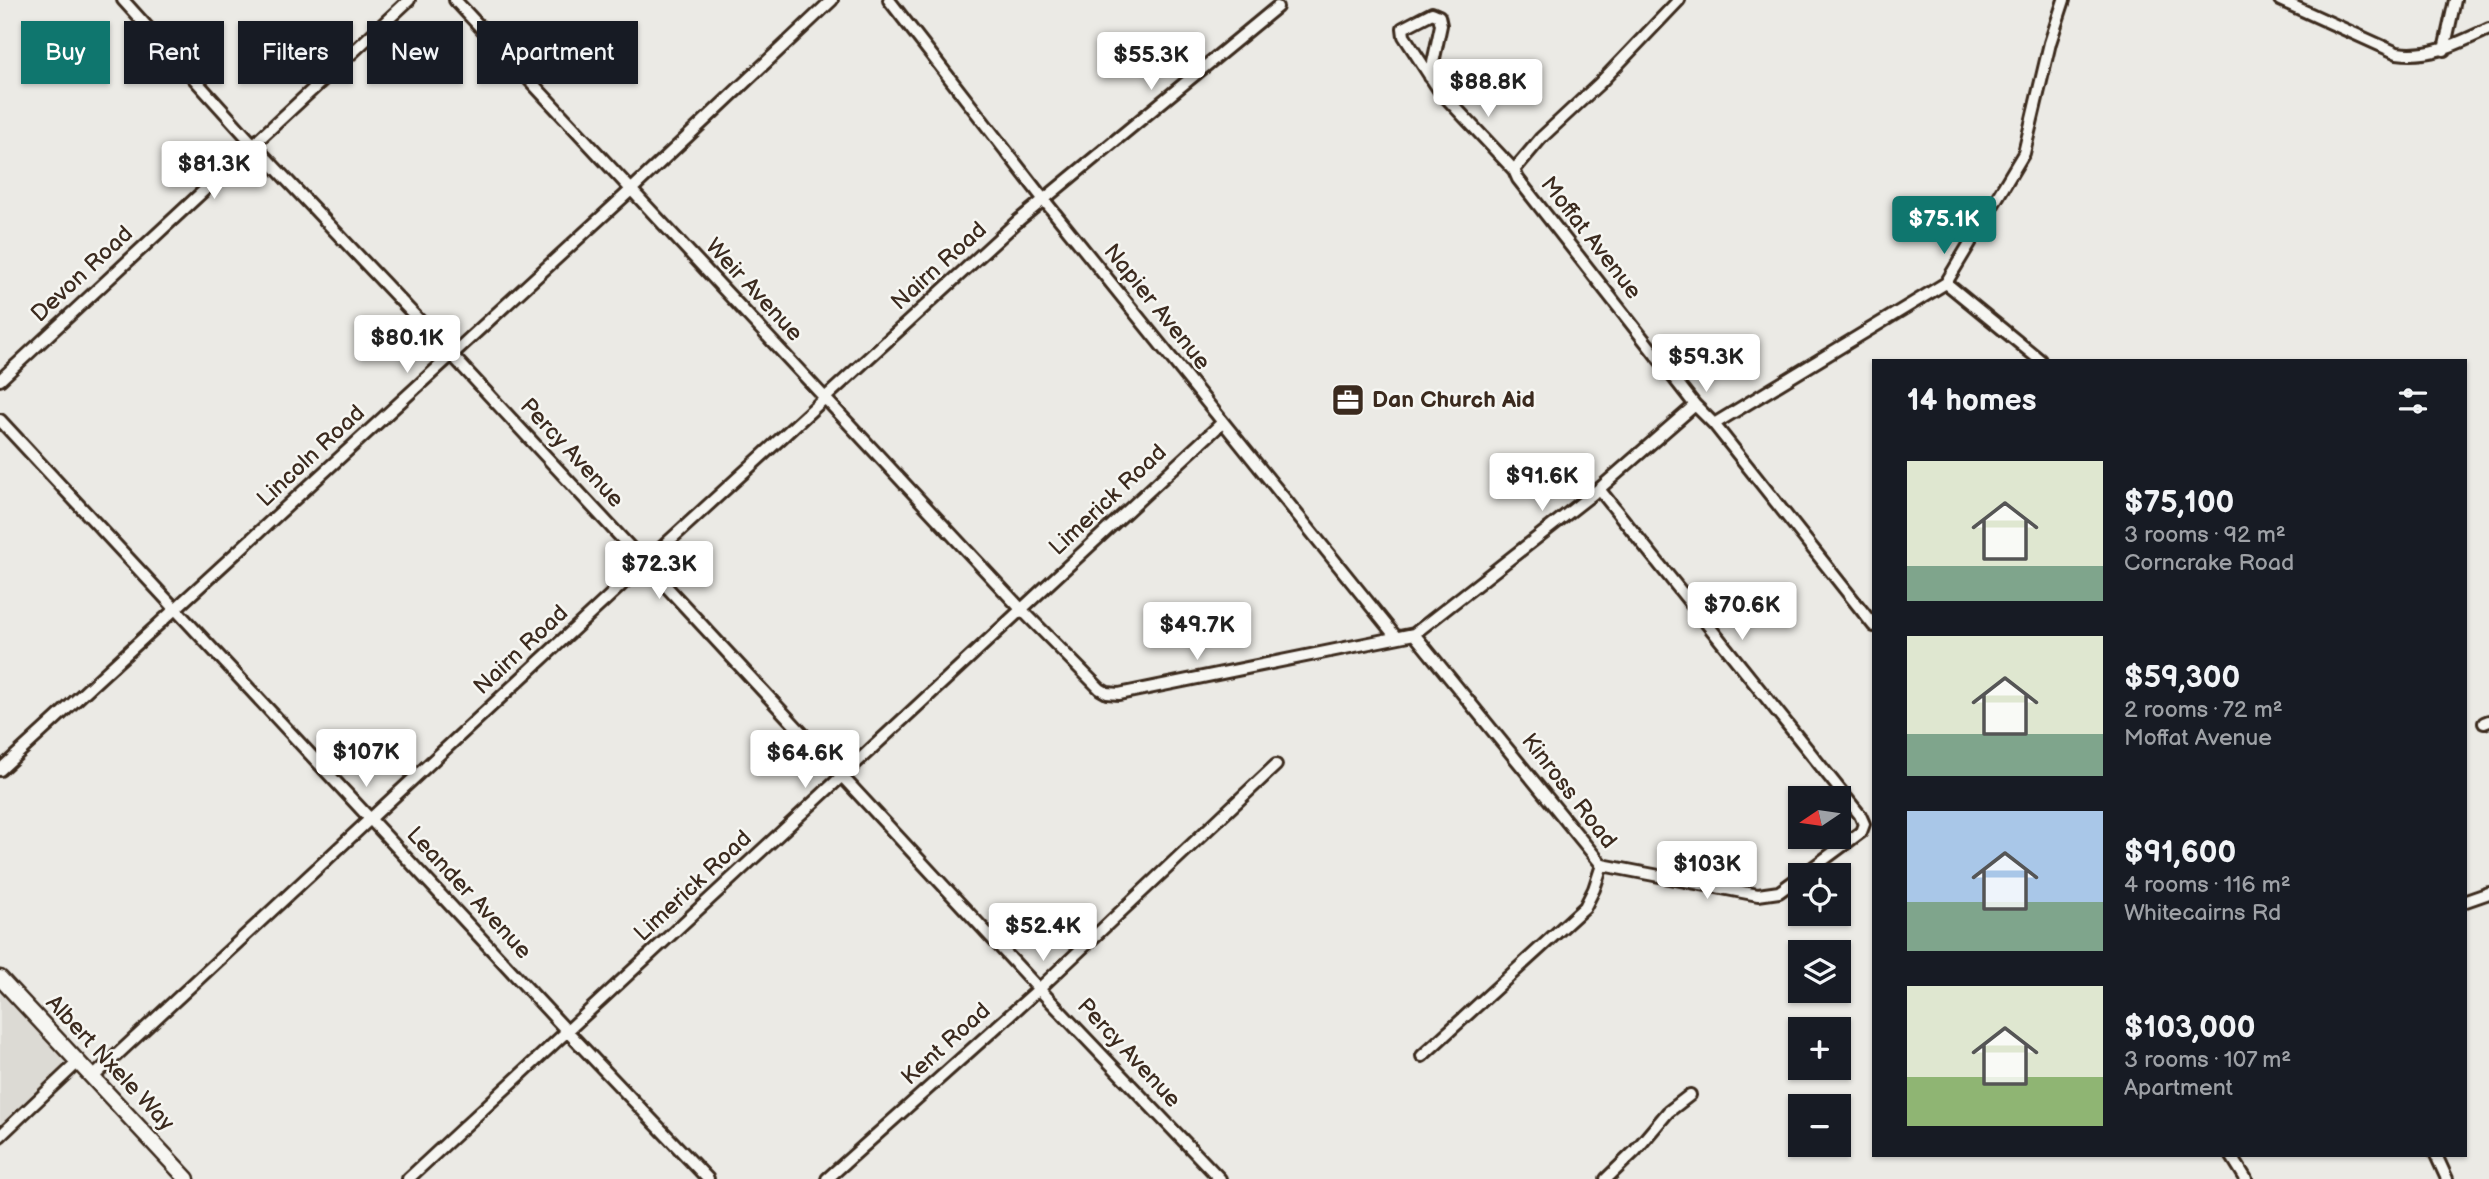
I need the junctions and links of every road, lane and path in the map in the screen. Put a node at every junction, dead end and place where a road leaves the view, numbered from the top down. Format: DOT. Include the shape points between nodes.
graph roads {
  1 [pos="123,0"];
  2 [pos="408,0"];
  3 [pos="455,0"];
  4 [pos="832,0"];
  5 [pos="889,0"];
  6 [pos="1679,0"];
  7 [pos="2064,0"];
  8 [pos="2280,0"];
  9 [pos="2455,0"];
  10 [pos="1277,7"];
  11 [pos="2489,29"];
  12 [pos="2444,50"];
  13 [pos="1430,77"];
  14 [pos="252,144"];
  15 [pos="1514,170"];
  16 [pos="632,189"];
  17 [pos="1044,200"];
  18 [pos="1946,283"];
  19 [pos="452,355"];
  20 [pos="2039,359"];
  21 [pos="0,380"];
  22 [pos="825,397"];
  23 [pos="1695,405"];
  24 [pos="0,421"];
  25 [pos="1222,423"];
  26 [pos="1714,424"];
  27 [pos="1599,489"];
  28 [pos="645,563"];
  29 [pos="1021,609"];
  30 [pos="175,610"];
  31 [pos="1872,623"];
  32 [pos="1414,634"];
  33 [pos="1396,637"];
  34 [pos="1276,765"];
  35 [pos="0,770"];
  36 [pos="844,775"];
  37 [pos="372,819"];
  38 [pos="1819,863"];
  39 [pos="1602,865"];
  40 [pos="1788,886"];
  41 [pos="2489,893"];
  42 [pos="2467,901"];
  43 [pos="0,978"];
  44 [pos="1039,989"];
  45 [pos="567,1031"];
  46 [pos="1422,1056"];
  47 [pos="78,1062"];
  48 [pos="92,1078"];
  49 [pos="1690,1095"];
  50 [pos="0,1136"];
  51 [pos="2232,1157"];
  52 [pos="2437,1157"];
  53 [pos="187,1179"];
  54 [pos="408,1179"];
  55 [pos="708,1179"];
  56 [pos="827,1179"];
  57 [pos="1220,1179"];
  58 [pos="1606,1179"];
  59 [pos="2246,1179"];
  60 [pos="2447,1179"];
  1 -- 14 [label="street, Percy Avenue"];
  2 -- 14 [label="street, Devon Road"];
  3 -- 16 [label="street, Weir Avenue"];
  4 -- 16 [label="street, Lincoln Road"];
  5 -- 17 [label="street, Napier Avenue"];
  6 -- 15 [label="street"];
  7 -- 18 [label="street" via="2024,153"];
  8 -- 12 [label="street" via="2398,53 2425,55"];
  9 -- 12 [label="street"];
  10 -- 17 [label="street, Nairn Road"];
  11 -- 12 [label="street"];
  13 -- 13 [label="street, Moffat Avenue" via="1403,28 1432,13 1439,16 1441,25"];
  13 -- 15 [label="street, Moffat Avenue"];
  14 -- 19 [label="street, Percy Avenue"];
  14 -- 21 [label="street, Devon Road"];
  15 -- 23 [label="street, Moffat Avenue"];
  16 -- 19 [label="street, Lincoln Road"];
  16 -- 22 [label="street, Weir Avenue"];
  17 -- 22 [label="street, Nairn Road"];
  17 -- 25 [label="street, Napier Avenue"];
  18 -- 20 [label="street"];
  18 -- 26 [label="street"];
  19 -- 28 [label="street, Percy Avenue"];
  19 -- 30 [label="street, Lincoln Road"];
  22 -- 28 [label="street, Nairn Road"];
  22 -- 29 [label="street, Weir Avenue"];
  23 -- 26 [label="street, Moffat Avenue"];
  23 -- 27 [label="street"];
  24 -- 30 [label="street, Leander Avenue"];
  25 -- 29 [label="street, Limerick Road"];
  25 -- 33 [label="street, Napier Avenue"];
  26 -- 31 [label="street, Moffat Avenue"];
  27 -- 32 [label="street"];
  27 -- 38 [label="street" via="1860,815 1861,832"];
  28 -- 36 [label="street, Percy Avenue"];
  28 -- 37 [label="street, Nairn Road"];
  29 -- 33 [label="street, Weir Avenue" via="1100,689 1114,694"];
  29 -- 36 [label="street, Limerick Road"];
  30 -- 35 [label="street, Lincoln Road"];
  30 -- 37 [label="street, Leander Avenue"];
  32 -- 33 [label="street, Weir Avenue"];
  32 -- 39 [label="street, Kinross Road"];
  34 -- 44 [label="street, Kent Road"];
  36 -- 44 [label="street, Percy Avenue"];
  36 -- 45 [label="street, Limerick Road"];
  37 -- 45 [label="street, Leander Avenue"];
  37 -- 48 [label="street, Nairn Road"];
  39 -- 40 [label="street" via="1758,895"];
  39 -- 46 [label="street, Kinross Road" via="1585,907"];
  41 -- 42 [label="street"];
  43 -- 47 [label="main road, Albert Nxele Way"];
  44 -- 56 [label="street, Kent Road"];
  44 -- 57 [label="street, Percy Avenue"];
  45 -- 54 [label="street, Limerick Road"];
  45 -- 55 [label="street, Leander Avenue"];
  47 -- 48 [label="main road, Albert Nxele Way"];
  47 -- 50 [label="street"];
  48 -- 53 [label="main road, Albert Nxele Way"];
  49 -- 58 [label="street" via="1668,1112"];
  51 -- 59 [label="street"];
  52 -- 60 [label="street"];
}
